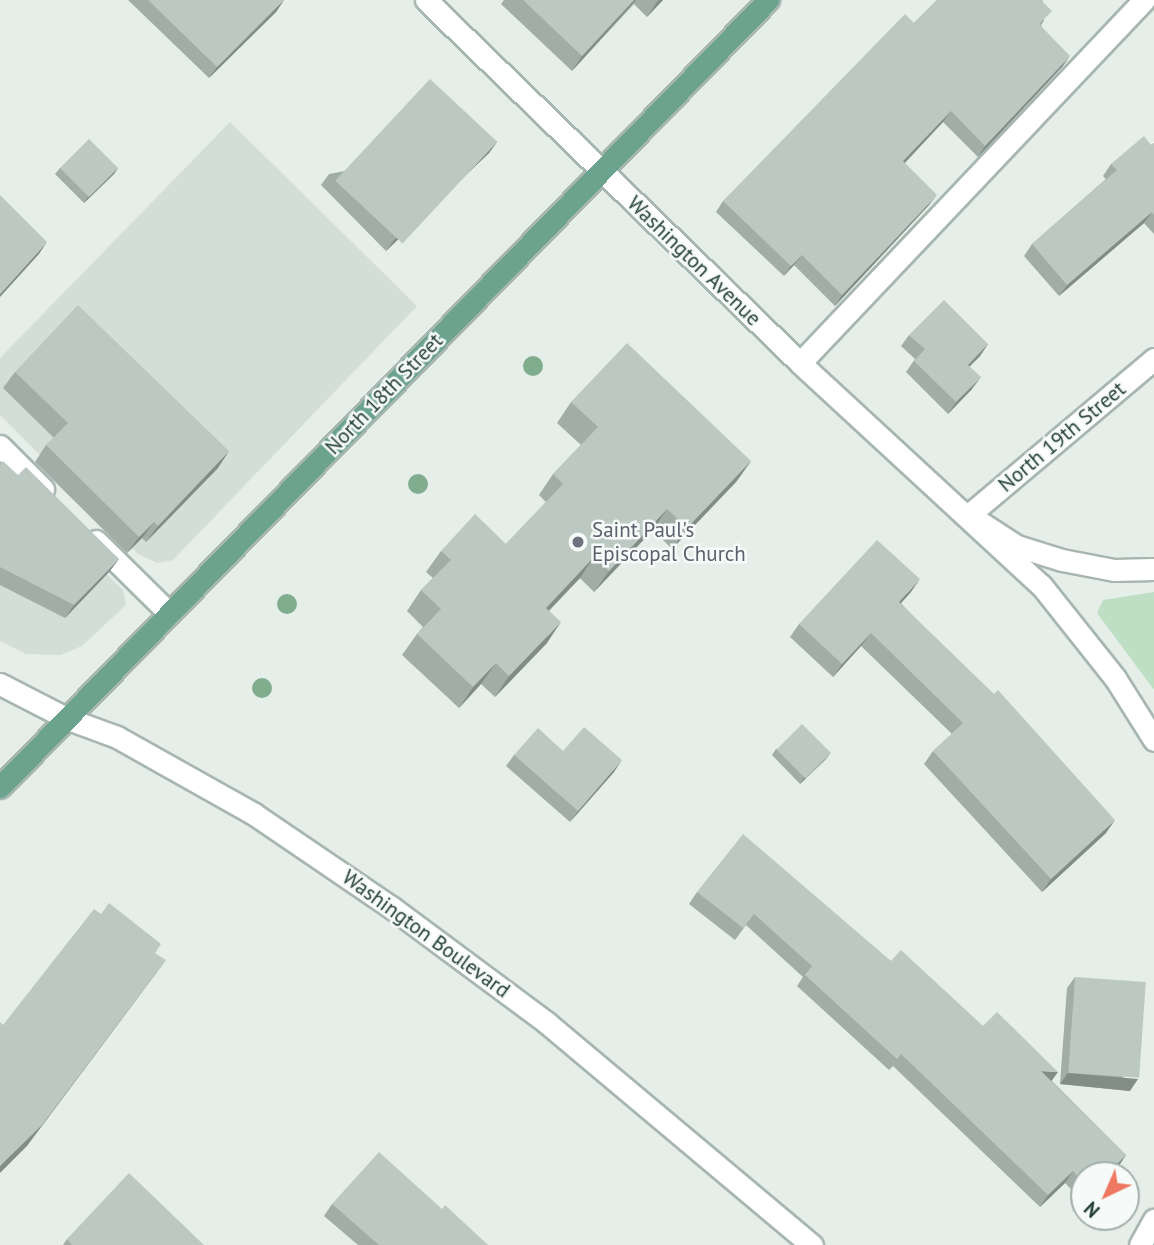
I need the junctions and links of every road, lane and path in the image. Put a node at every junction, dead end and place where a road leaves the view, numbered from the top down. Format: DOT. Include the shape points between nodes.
graph roads {
  1 [pos="426,0"];
  2 [pos="768,0"];
  3 [pos="1144,0"];
  4 [pos="602,172"];
  5 [pos="1154,359"];
  6 [pos="800,363"];
  7 [pos="0,446"];
  8 [pos="56,501"];
  9 [pos="969,515"];
  10 [pos="84,529"];
  11 [pos="1154,569"];
  12 [pos="169,613"];
  13 [pos="0,684"];
  14 [pos="68,719"];
  15 [pos="1154,740"];
  16 [pos="0,787"];
  17 [pos="1154,1220"];
  18 [pos="812,1245"];
  19 [pos="1140,1245"];
  1 -- 4 [label="street, Washington Avenue"];
  2 -- 4 [label="main road, North 18th Street"];
  3 -- 6 [label="street"];
  4 -- 6 [label="street, Washington Avenue"];
  4 -- 12 [label="main road, North 18th Street"];
  5 -- 9 [label="street, North 19th Street"];
  6 -- 9 [label="street, Washington Avenue"];
  7 -- 8 [label="street"];
  9 -- 11 [label="street, Washington Avenue" via="1017,546 1062,560 1114,570"];
  9 -- 15 [label="street, Washington Avenue" via="1072,620"];
  10 -- 12 [label="street"];
  12 -- 14 [label="main road, North 18th Street"];
  13 -- 14 [label="street, Washington Boulevard"];
  14 -- 16 [label="main road, North 18th Street"];
  14 -- 18 [label="street, Washington Boulevard" via="117,737 254,814 391,907 547,1023"];
  17 -- 19 [label="street"];
}
